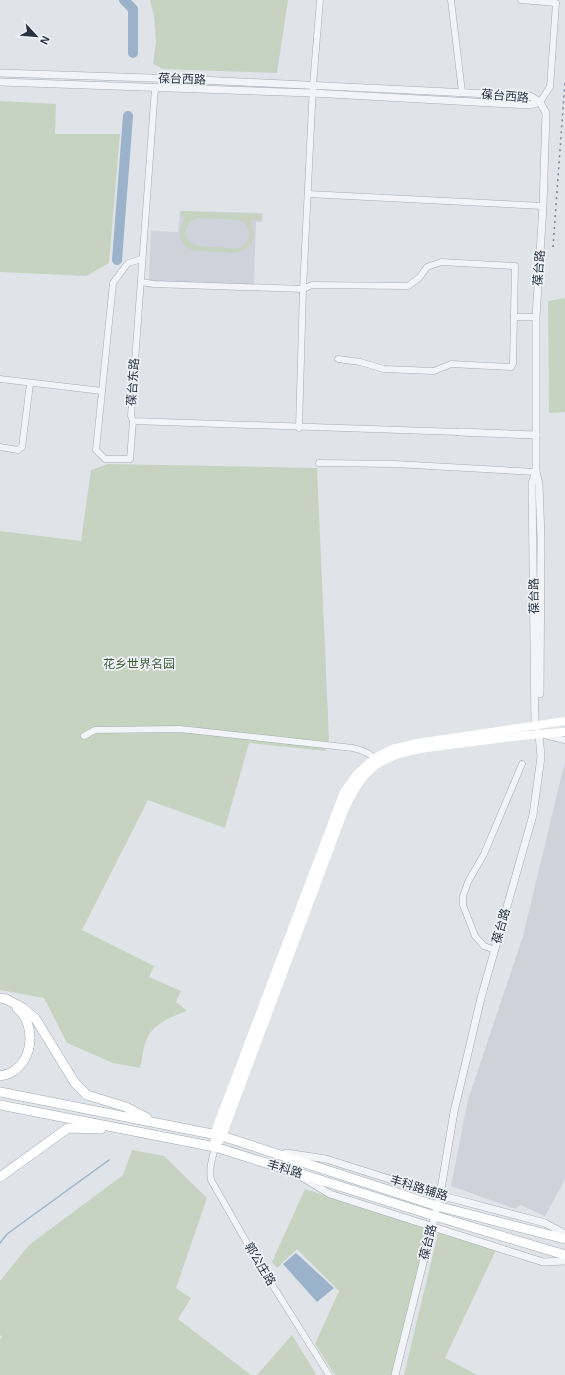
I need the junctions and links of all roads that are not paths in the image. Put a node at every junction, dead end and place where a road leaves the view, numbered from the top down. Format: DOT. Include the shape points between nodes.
graph roads {
  1 [pos="320,0"];
  2 [pos="451,0"];
  3 [pos="521,0"];
  4 [pos="0,73"];
  5 [pos="0,82"];
  6 [pos="155,88"];
  7 [pos="313,89"];
  8 [pos="462,92"];
  9 [pos="540,102"];
  10 [pos="308,194"];
  11 [pos="543,206"];
  12 [pos="142,259"];
  13 [pos="141,282"];
  14 [pos="303,289"];
  15 [pos="536,317"];
  16 [pos="514,318"];
  17 [pos="338,359"];
  18 [pos="0,379"];
  19 [pos="30,384"];
  20 [pos="102,391"];
  21 [pos="133,421"];
  22 [pos="299,428"];
  23 [pos="459,432"];
  24 [pos="536,435"];
  25 [pos="0,447"];
  26 [pos="318,463"];
  27 [pos="536,472"];
  28 [pos="565,721"];
  29 [pos="538,725"];
  30 [pos="565,732"];
  31 [pos="538,734"];
  32 [pos="84,736"];
  33 [pos="565,740"];
  34 [pos="377,761"];
  35 [pos="522,764"];
  36 [pos="495,950"];
  37 [pos="3,999"];
  38 [pos="0,1076"];
  39 [pos="0,1092"];
  40 [pos="0,1105"];
  41 [pos="155,1123"];
  42 [pos="126,1129"];
  43 [pos="219,1135"];
  44 [pos="215,1147"];
  45 [pos="270,1151"];
  46 [pos="290,1170"];
  47 [pos="0,1176"];
  48 [pos="440,1196"];
  49 [pos="437,1206"];
  50 [pos="435,1216"];
  51 [pos="432,1226"];
  52 [pos="565,1234"];
  53 [pos="565,1239"];
  54 [pos="565,1255"];
  55 [pos="565,1261"];
  56 [pos="330,1375"];
  57 [pos="395,1375"];
  1 -- 7 [label="street"];
  2 -- 8 [label="street"];
  3 -- 9 [label="street" via="556,4 550,87"];
  4 -- 7 [label="street, 葆台西路"];
  5 -- 6 [label="street, 葆台西路"];
  6 -- 7 [label="street, 葆台西路"];
  6 -- 12 [label="street, 葆台东路"];
  7 -- 8 [label="street, 葆台西路"];
  7 -- 9 [label="street, 葆台西路" via="529,105"];
  7 -- 10 [label="street"];
  8 -- 9 [label="street, 葆台西路" via="530,96"];
  9 -- 11 [label="street, 葆台路" via="546,113"];
  10 -- 11 [label="street"];
  10 -- 14 [label="street"];
  11 -- 15 [label="street, 葆台路"];
  12 -- 13 [label="street, 葆台东路"];
  12 -- 20 [label="street" via="128,263 113,283"];
  13 -- 14 [label="street"];
  13 -- 21 [label="street, 葆台东路" via="131,416"];
  14 -- 16 [label="street" via="312,285 408,286 419,278 427,267 441,262 515,266"];
  14 -- 22 [label="street"];
  15 -- 16 [label="street"];
  15 -- 24 [label="street, 葆台路"];
  16 -- 17 [label="street" via="511,368 451,364 434,370 384,369"];
  18 -- 19 [label="street"];
  19 -- 20 [label="street"];
  19 -- 25 [label="street" via="22,447 18,450"];
  20 -- 21 [label="street" via="96,450 105,459 130,459"];
  21 -- 22 [label="street, 葆台东路"];
  22 -- 23 [label="street, 葆台东路"];
  23 -- 24 [label="street"];
  24 -- 27 [label="street, 葆台路"];
  26 -- 27 [label="street" via="395,464"];
  27 -- 29 [label="street, 葆台路" via="539,484 541,538"];
  28 -- 29 [label="main road"];
  29 -- 31 [label="street, 葆台路"];
  29 -- 34 [label="main road" via="417,743 392,749"];
  30 -- 31 [label="main road"];
  31 -- 33 [label="street"];
  31 -- 34 [label="main road" via="430,748"];
  31 -- 36 [label="street, 葆台路" via="542,757 533,815"];
  32 -- 34 [label="street" via="95,730 180,729 353,748 365,751"];
  34 -- 43 [label="main road" via="357,774 344,792"];
  35 -- 36 [label="street" via="484,854 463,896 463,905 475,936 484,946"];
  36 -- 48 [label="street, 葆台路" via="454,1112"];
  37 -- 38 [label="main road" via="19,1009 26,1020 30,1046 26,1058 18,1068"];
  37 -- 41 [label="main road" via="23,1008 35,1018 75,1082 87,1095 126,1107"];
  39 -- 41 [label="main road, 丰科路"];
  40 -- 42 [label="main road, 丰科路"];
  41 -- 43 [label="main road, 丰科路"];
  42 -- 44 [label="main road, 丰科路"];
  42 -- 47 [label="main road" via="68,1128"];
  43 -- 44 [label="main road"];
  43 -- 45 [label="main road, 丰科路"];
  44 -- 46 [label="main road, 丰科路"];
  44 -- 56 [label="street, 郭公庄路" via="210,1163 211,1180 258,1262"];
  45 -- 48 [label="street, 丰科路辅路" via="326,1159"];
  45 -- 49 [label="main road, 丰科路"];
  46 -- 50 [label="main road, 丰科路"];
  46 -- 51 [label="street" via="330,1194"];
  48 -- 49 [label="street, 葆台路"];
  48 -- 52 [label="street, 丰科路辅路" via="545,1222"];
  49 -- 50 [label="street, 葆台路"];
  49 -- 53 [label="main road, 丰科路"];
  50 -- 51 [label="street, 葆台路"];
  50 -- 54 [label="main road, 丰科路"];
  51 -- 55 [label="street" via="543,1262"];
  51 -- 57 [label="street, 葆台路"];
}
